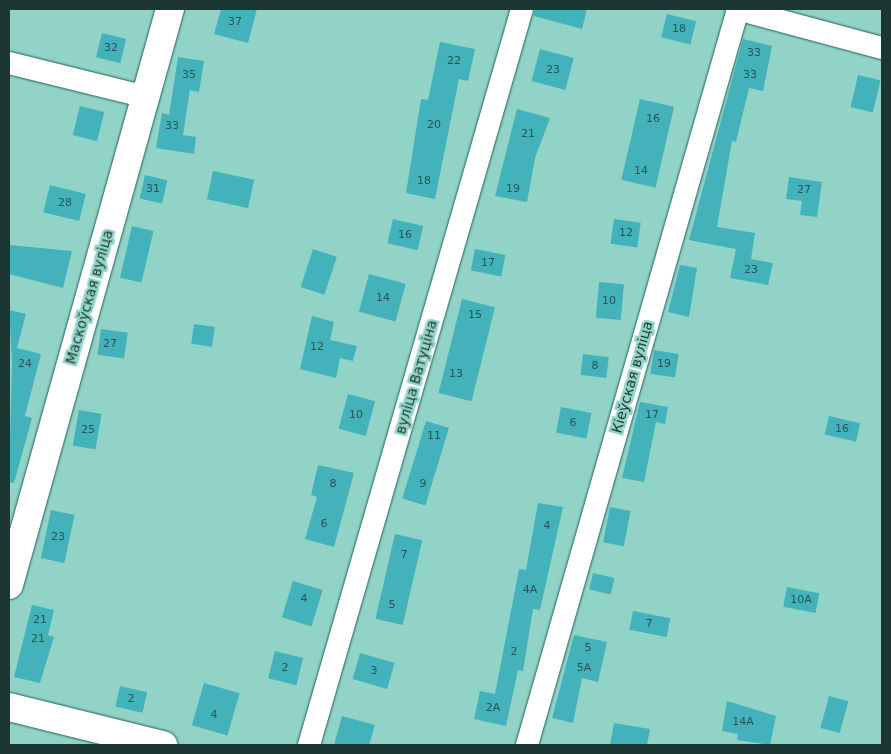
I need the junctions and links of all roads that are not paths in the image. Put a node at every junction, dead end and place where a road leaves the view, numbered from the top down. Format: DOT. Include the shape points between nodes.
graph roads {
  1 [pos="170,9"];
  2 [pos="522,9"];
  3 [pos="738,9"];
  4 [pos="882,48"];
  5 [pos="9,63"];
  6 [pos="146,97"];
  7 [pos="9,585"];
  8 [pos="9,707"];
  9 [pos="163,745"];
  10 [pos="309,745"];
  11 [pos="527,745"];
  1 -- 6 [label="street, Маскоўская вуліца"];
  2 -- 10 [label="street, вуліца Ватуціна"];
  3 -- 4 [label="street"];
  3 -- 11 [label="street, Кіеўская вуліца"];
  5 -- 6 [label="street"];
  6 -- 7 [label="street, Маскоўская вуліца"];
  8 -- 9 [label="street"];
}
